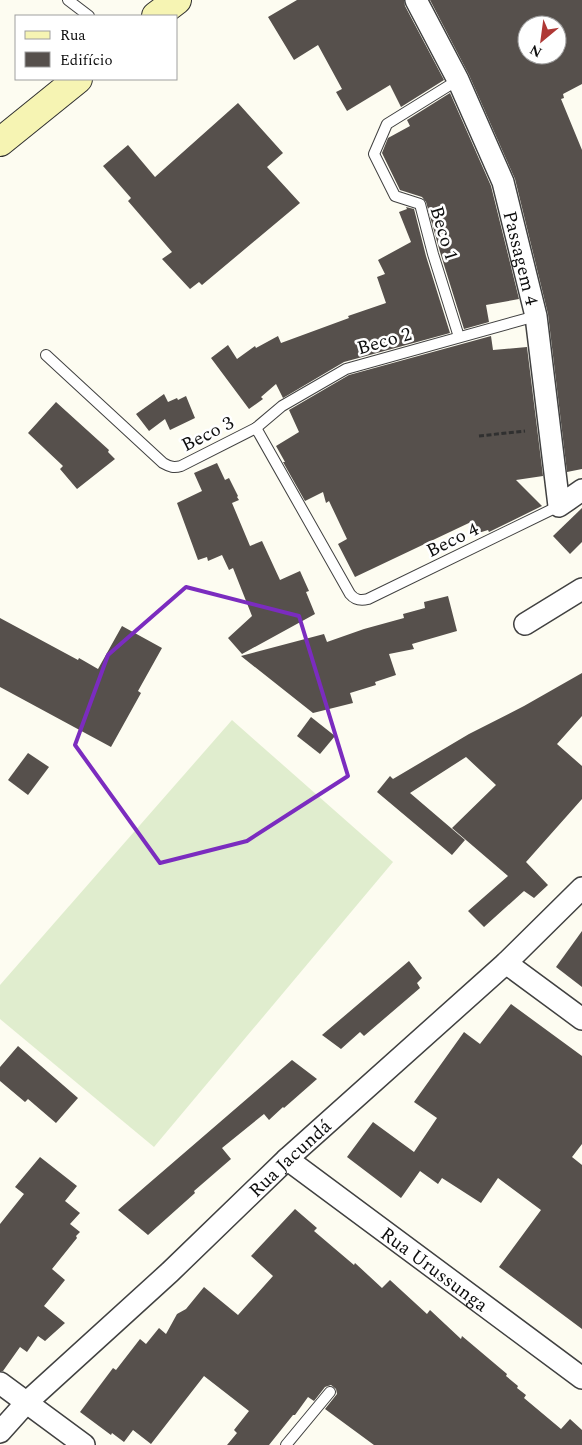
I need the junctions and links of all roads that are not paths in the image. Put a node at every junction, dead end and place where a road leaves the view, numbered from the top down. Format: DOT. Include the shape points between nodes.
graph roads {
  1 [pos="68,0"];
  2 [pos="177,0"];
  3 [pos="416,0"];
  4 [pos="88,15"];
  5 [pos="157,15"];
  6 [pos="77,80"];
  7 [pos="458,80"];
  8 [pos="0,142"];
  9 [pos="536,316"];
  10 [pos="459,337"];
  11 [pos="46,355"];
  12 [pos="256,428"];
  13 [pos="582,490"];
  14 [pos="559,506"];
  15 [pos="582,589"];
  16 [pos="359,600"];
  17 [pos="526,624"];
  18 [pos="582,888"];
  19 [pos="506,963"];
  20 [pos="582,1019"];
  21 [pos="287,1159"];
  22 [pos="582,1378"];
  23 [pos="0,1383"];
  24 [pos="330,1392"];
  25 [pos="26,1402"];
  26 [pos="0,1432"];
  27 [pos="84,1445"];
  28 [pos="286,1445"];
  1 -- 4 [label="lane"];
  2 -- 5 [label="main road"];
  3 -- 7 [label="street, Passagem 4"];
  6 -- 8 [label="main road"];
  7 -- 9 [label="street, Passagem 4" via="503,182"];
  7 -- 10 [label="lane, Beco 1" via="388,124 374,154 395,196 420,204"];
  9 -- 10 [label="lane, Beco 2"];
  9 -- 14 [label="street, Passagem 4"];
  10 -- 12 [label="lane, Beco 2" via="346,369 282,406"];
  11 -- 12 [label="lane, Beco 3" via="169,466 181,466"];
  12 -- 16 [label="lane, Beco 3" via="350,594"];
  13 -- 14 [label="street"];
  14 -- 16 [label="lane, Beco 4"];
  15 -- 17 [label="street"];
  18 -- 19 [label="street, Rua Jacundá"];
  19 -- 20 [label="street"];
  19 -- 21 [label="street, Rua Jacundá"];
  21 -- 22 [label="street, Rua Urussunga"];
  21 -- 25 [label="street, Rua Jacundá" via="170,1272"];
  23 -- 25 [label="street"];
  24 -- 28 [label="lane"];
  25 -- 26 [label="street, Rua Jacundá"];
  25 -- 27 [label="street"];
}
